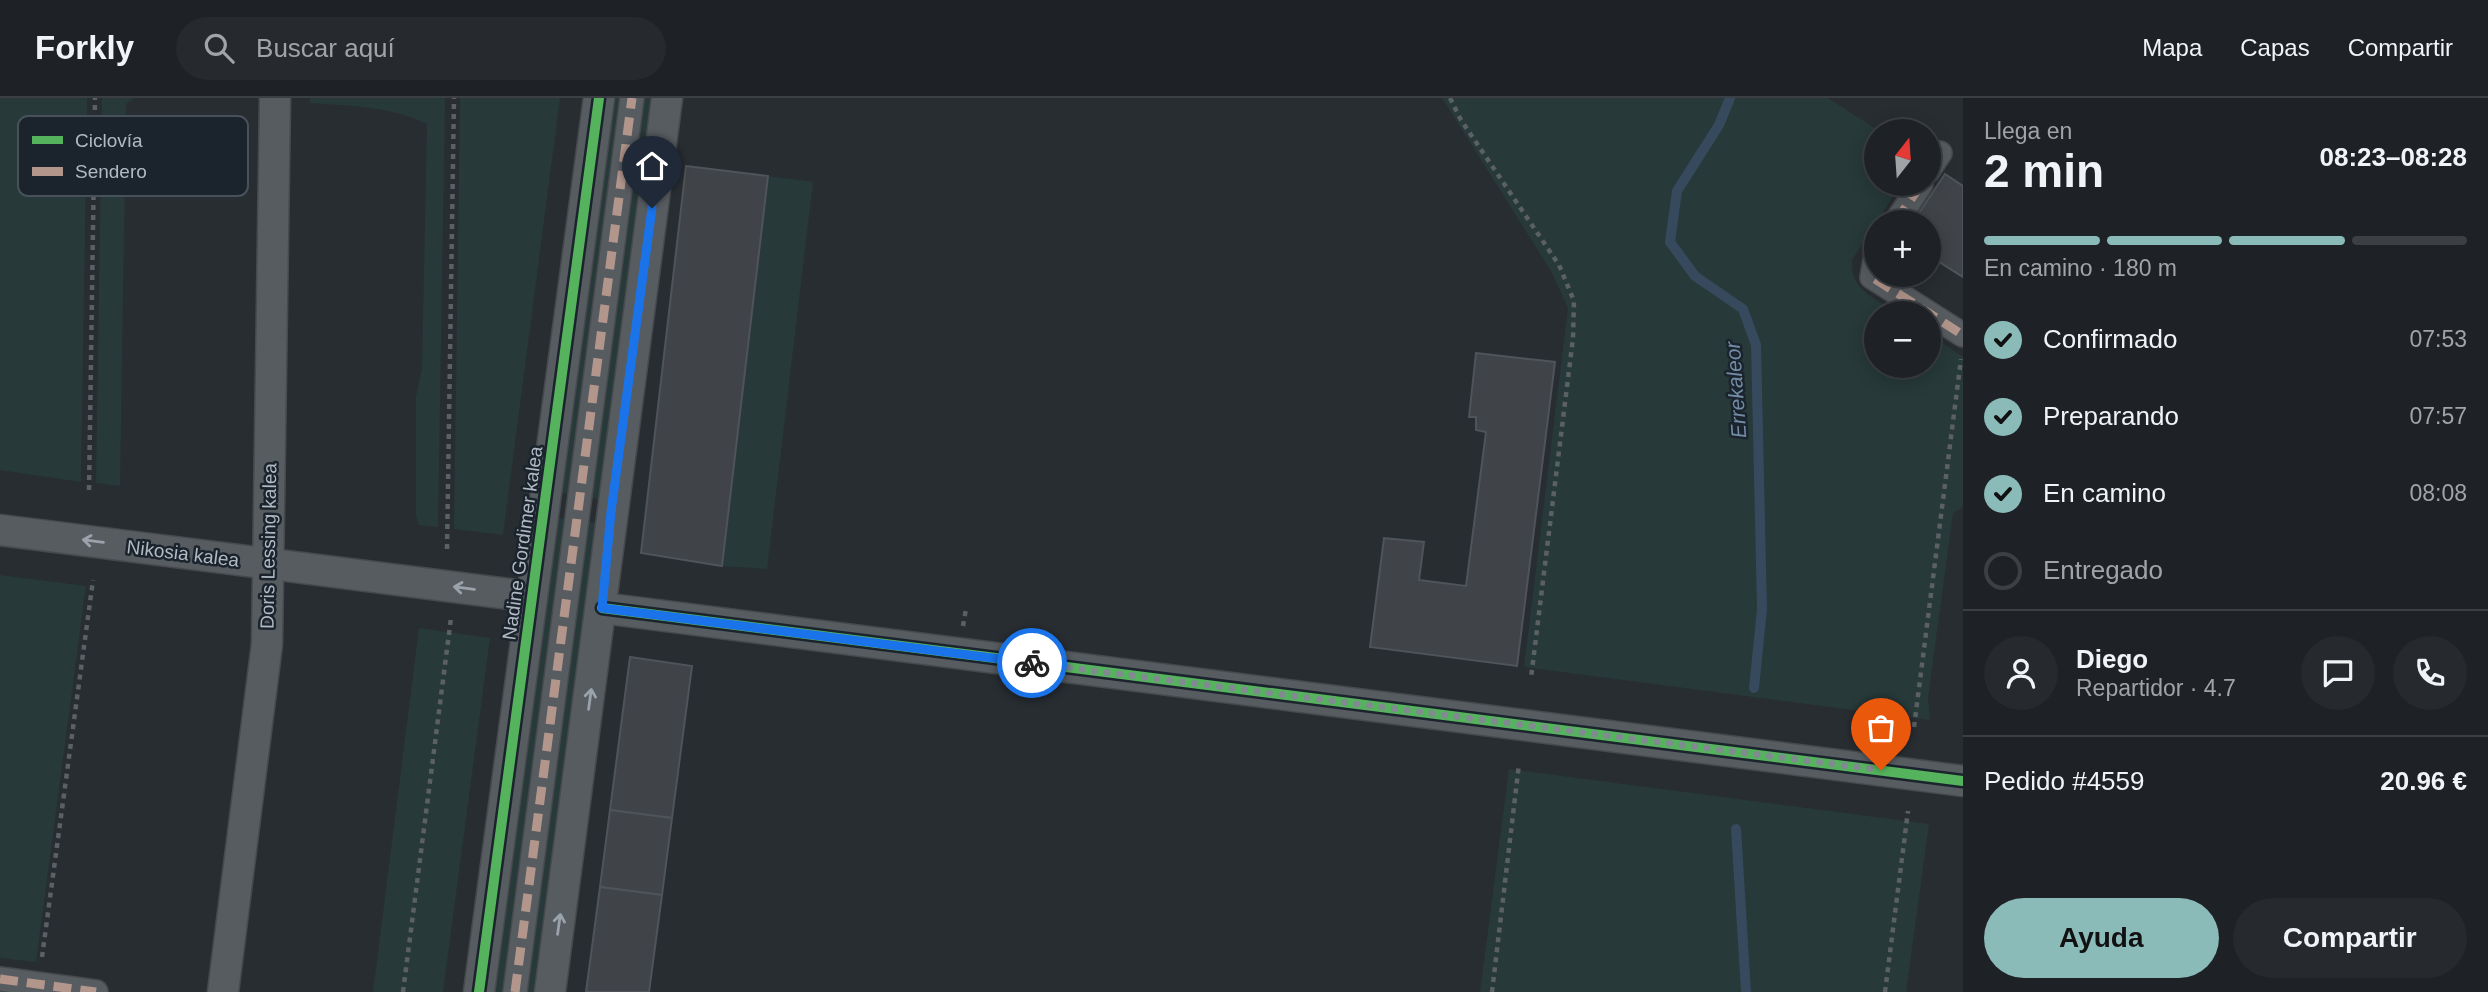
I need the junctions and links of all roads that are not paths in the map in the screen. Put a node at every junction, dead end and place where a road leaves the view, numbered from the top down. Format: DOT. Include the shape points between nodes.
graph roads {
  1 [pos="275,98"];
  2 [pos="599,98"];
  3 [pos="632,98"];
  4 [pos="667,98"];
  5 [pos="1885,287"];
  6 [pos="1962,346"];
  7 [pos="0,530"];
  8 [pos="269,564"];
  9 [pos="532,597"];
  10 [pos="602,608"];
  11 [pos="1963,781"];
  12 [pos="0,979"];
  13 [pos="96,992"];
  14 [pos="222,992"];
  15 [pos="480,992"];
  16 [pos="515,992"];
  17 [pos="550,992"];
  1 -- 8 [label="street, Doris Lessing kalea"];
  2 -- 9 [label="street, Nadine Gordimer kalea"];
  3 -- 16 [label="street"];
  4 -- 10 [label="street"];
  5 -- 6 [label="street"];
  8 -- 7 [label="street, Nikosia kalea, one-way"];
  9 -- 8 [label="street, Nikosia kalea, one-way"];
  8 -- 14 [label="street, Doris Lessing kalea" via="267,644"];
  9 -- 15 [label="street, Nadine Gordimer kalea"];
  10 -- 11 [label="street"];
  17 -- 10 [label="street, one-way"];
  12 -- 13 [label="street"];
}
